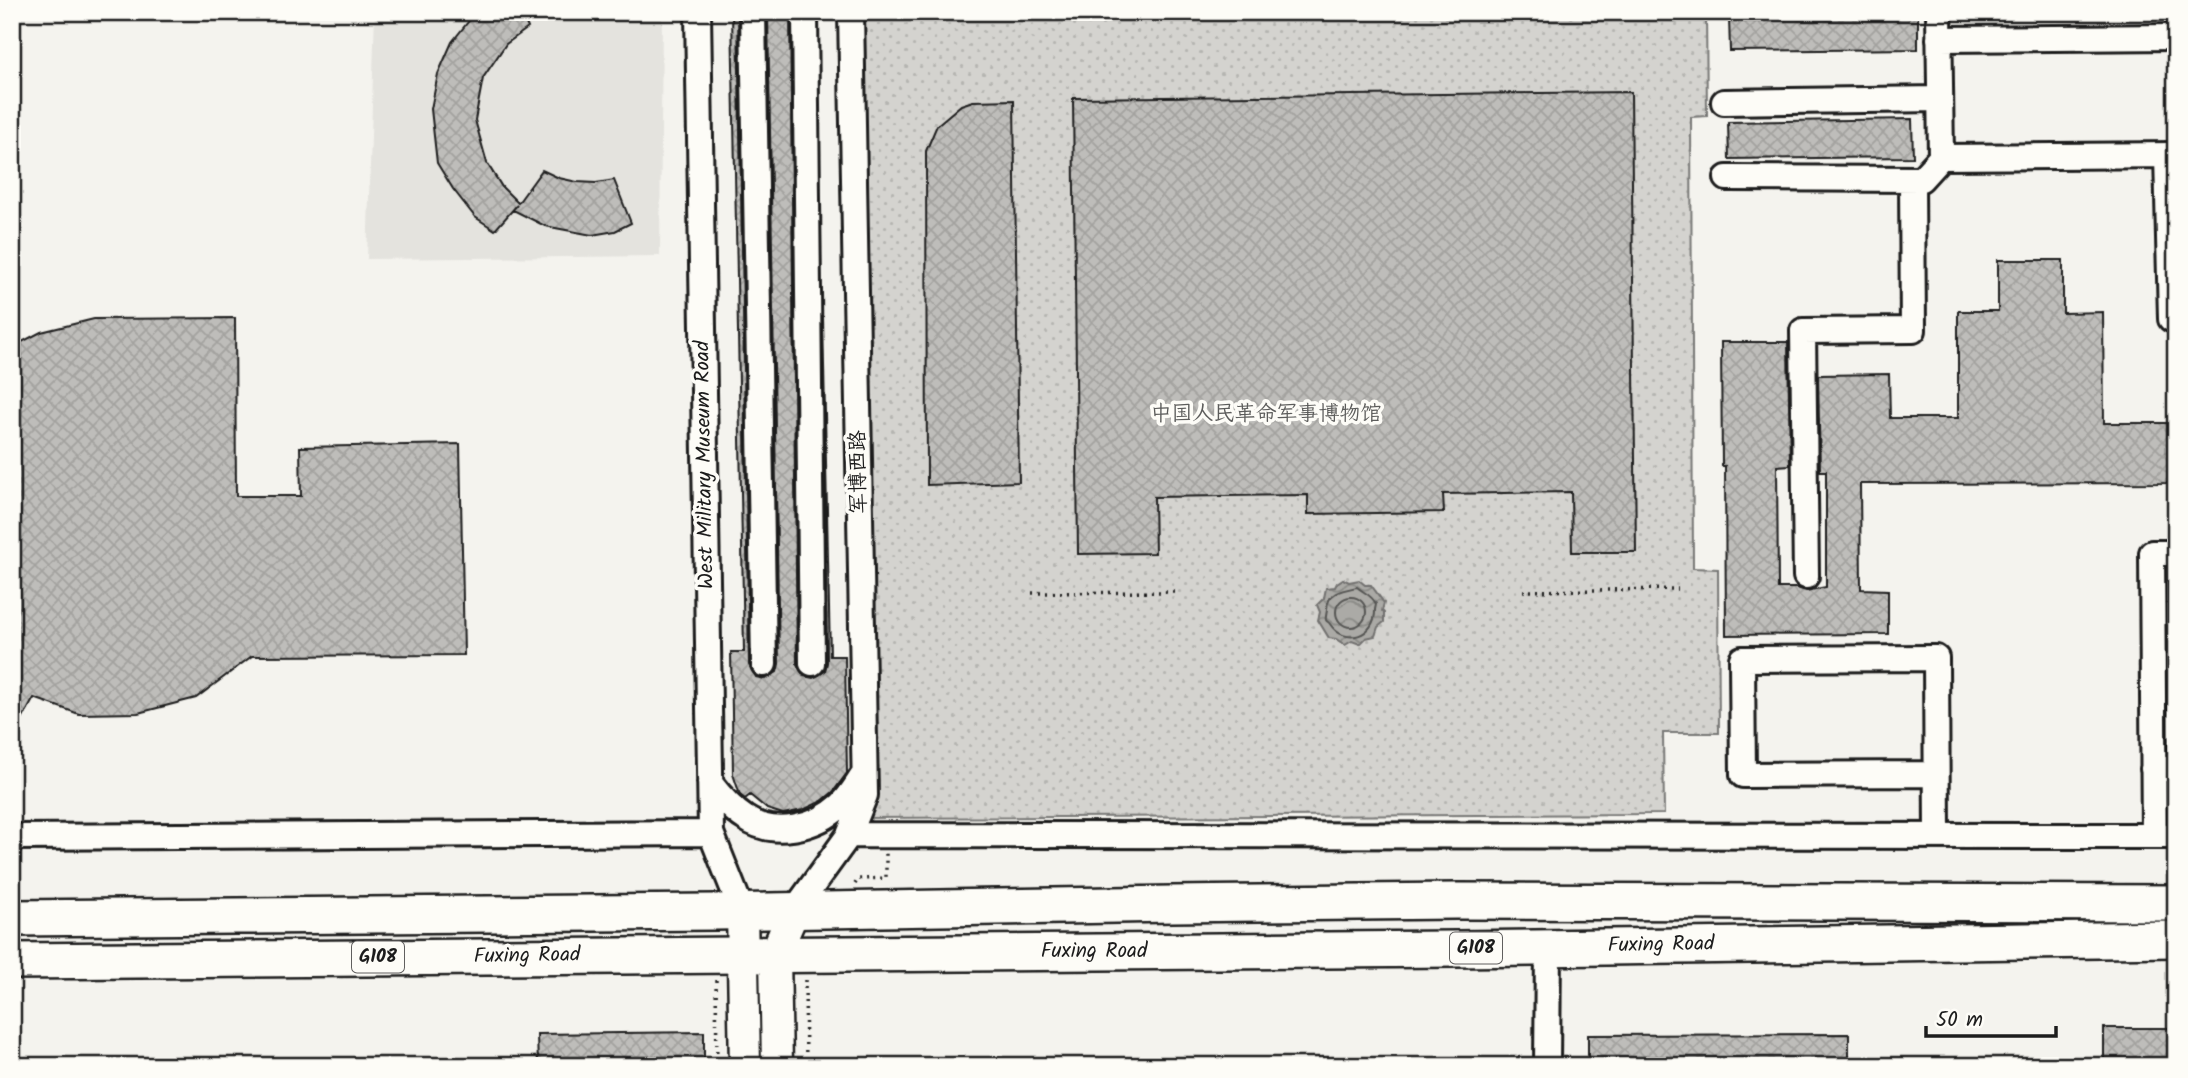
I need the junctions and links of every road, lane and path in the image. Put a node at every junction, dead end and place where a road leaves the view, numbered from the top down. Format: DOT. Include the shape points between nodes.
graph roads {
  1 [pos="698,12"];
  2 [pos="753,12"];
  3 [pos="805,12"];
  4 [pos="851,12"];
  5 [pos="1939,12"];
  6 [pos="2176,37"];
  7 [pos="1940,39"];
  8 [pos="1940,99"];
  9 [pos="1724,102"];
  10 [pos="2172,155"];
  11 [pos="1941,158"];
  12 [pos="1727,178"];
  13 [pos="1912,179"];
  14 [pos="2176,319"];
  15 [pos="2176,553"];
  16 [pos="1806,576"];
  17 [pos="1678,589"];
  18 [pos="1523,591"];
  19 [pos="1175,592"];
  20 [pos="1032,593"];
  21 [pos="2164,661"];
  22 [pos="812,663"];
  23 [pos="764,664"];
  24 [pos="2165,769"];
  25 [pos="864,774"];
  26 [pos="1936,774"];
  27 [pos="710,783"];
  28 [pos="711,833"];
  29 [pos="849,835"];
  30 [pos="1937,836"];
  31 [pos="2165,836"];
  32 [pos="12,837"];
  33 [pos="2176,903"];
  34 [pos="742,911"];
  35 [pos="794,911"];
  36 [pos="12,918"];
  37 [pos="2176,939"];
  38 [pos="1548,947"];
  39 [pos="759,954"];
  40 [pos="12,961"];
  41 [pos="745,1066"];
  42 [pos="777,1066"];
  43 [pos="1548,1066"];
  1 -- 27 [label="street, West Military Museum Road"];
  2 -- 23 [label="street"];
  3 -- 22 [label="street"];
  4 -- 25 [label="street, 军博西路"];
  5 -- 7 [label="street"];
  6 -- 7 [label="street"];
  7 -- 8 [label="street"];
  8 -- 9 [label="street"];
  8 -- 11 [label="street"];
  10 -- 11 [label="street"];
  10 -- 14 [label="street" via="2171,319"];
  11 -- 13 [label="street" via="1921,179"];
  12 -- 13 [label="street"];
  13 -- 16 [label="street" via="1913,330 1803,331"];
  15 -- 21 [label="street" via="2152,553"];
  17 -- 18 [label="path"];
  19 -- 20 [label="path"];
  21 -- 24 [label="street"];
  24 -- 31 [label="street"];
  25 -- 27 [label="street" via="842,804 820,821 796,828 767,828 747,820"];
  25 -- 29 [label="street, 军博西路" via="862,806"];
  26 -- 26 [label="street" via="1936,659 1742,659 1743,775"];
  26 -- 30 [label="street"];
  27 -- 28 [label="street, West Military Museum Road"];
  28 -- 32 [label="street"];
  28 -- 34 [label="street, West Military Museum Road"];
  29 -- 30 [label="street"];
  29 -- 35 [label="street, 军博西路"];
  30 -- 31 [label="street"];
  33 -- 35 [label="highway, Fuxing Road / G108" via="1456,901"];
  34 -- 35 [label="highway, Fuxing Road / G108"];
  34 -- 36 [label="highway, Fuxing Road / G108"];
  34 -- 39 [label="main road"];
  35 -- 39 [label="main road"];
  37 -- 38 [label="highway, Fuxing Road / G108"];
  38 -- 39 [label="highway, Fuxing Road / G108"];
  38 -- 43 [label="street"];
  39 -- 40 [label="highway, Fuxing Road / G108"];
  39 -- 41 [label="main road"];
  39 -- 42 [label="main road"];
}
